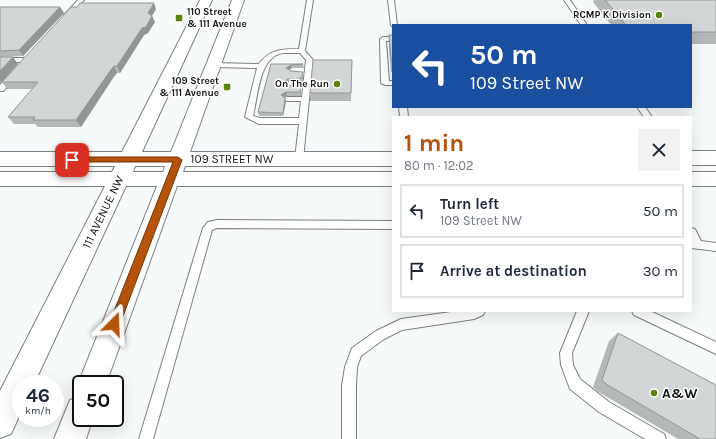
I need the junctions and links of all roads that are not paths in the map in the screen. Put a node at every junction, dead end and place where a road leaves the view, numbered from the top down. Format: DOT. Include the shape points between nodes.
graph roads {
  1 [pos="81,0"];
  2 [pos="206,0"];
  3 [pos="238,0"];
  4 [pos="310,0"];
  5 [pos="391,0"];
  6 [pos="567,0"];
  7 [pos="61,22"];
  8 [pos="394,24"];
  9 [pos="583,24"];
  10 [pos="392,38"];
  11 [pos="302,51"];
  12 [pos="0,60"];
  13 [pos="213,65"];
  14 [pos="21,66"];
  15 [pos="260,69"];
  16 [pos="16,72"];
  17 [pos="270,72"];
  18 [pos="392,83"];
  19 [pos="256,86"];
  20 [pos="267,86"];
  21 [pos="0,90"];
  22 [pos="287,99"];
  23 [pos="306,99"];
  24 [pos="253,100"];
  25 [pos="263,100"];
  26 [pos="303,120"];
  27 [pos="692,158"];
  28 [pos="716,158"];
  29 [pos="0,159"];
  30 [pos="299,159"];
  31 [pos="392,159"];
  32 [pos="124,170"];
  33 [pos="174,170"];
  34 [pos="0,179"];
  35 [pos="392,179"];
  36 [pos="692,179"];
  37 [pos="716,179"];
  38 [pos="392,225"];
  39 [pos="692,235"];
  40 [pos="695,245"];
  41 [pos="716,247"];
  42 [pos="477,312"];
  43 [pos="583,312"];
  44 [pos="640,312"];
  45 [pos="716,348"];
  46 [pos="95,375"];
  47 [pos="0,423"];
  48 [pos="75,427"];
  49 [pos="70,439"];
  50 [pos="146,439"];
  51 [pos="349,439"];
  52 [pos="659,439"];
  1 -- 7 [label="lane"];
  2 -- 32 [label="main road, 111 AVENUE NW"];
  3 -- 13 [label="main road"];
  4 -- 11 [label="lane"];
  5 -- 8 [label="lane"];
  6 -- 9 [label="lane"];
  10 -- 18 [label="lane" via="383,38 385,83"];
  11 -- 15 [label="lane" via="278,51 268,55"];
  11 -- 23 [label="lane" via="310,60 304,86"];
  12 -- 14 [label="lane" via="29,58"];
  13 -- 15 [label="lane"];
  13 -- 33 [label="main road"];
  15 -- 17 [label="lane"];
  15 -- 19 [label="lane"];
  16 -- 21 [label="lane"];
  19 -- 20 [label="lane"];
  19 -- 24 [label="lane"];
  22 -- 23 [label="lane"];
  23 -- 26 [label="lane"];
  24 -- 25 [label="lane"];
  24 -- 26 [label="lane" via="249,117 259,121"];
  26 -- 30 [label="lane"];
  27 -- 28 [label="main road"];
  29 -- 32 [label="main road, 109 STREET NW"];
  30 -- 31 [label="main road, 109 STREET NW"];
  30 -- 33 [label="main road, 109 STREET NW"];
  32 -- 33 [label="main road, 109 STREET NW"];
  32 -- 34 [label="main road, 109 STREET NW"];
  32 -- 47 [label="main road, 111 AVENUE NW"];
  33 -- 35 [label="main road, 109 STREET NW"];
  33 -- 46 [label="main road"];
  36 -- 37 [label="main road"];
  38 -- 50 [label="lane" via="212,224 208,228"];
  39 -- 40 [label="lane"];
  40 -- 41 [label="lane"];
  42 -- 51 [label="lane" via="401,325 380,335 356,352 351,367"];
  43 -- 52 [label="lane" via="566,353 567,365 575,384 604,407"];
  44 -- 45 [label="lane"];
  48 -- 49 [label="main road"];
}
